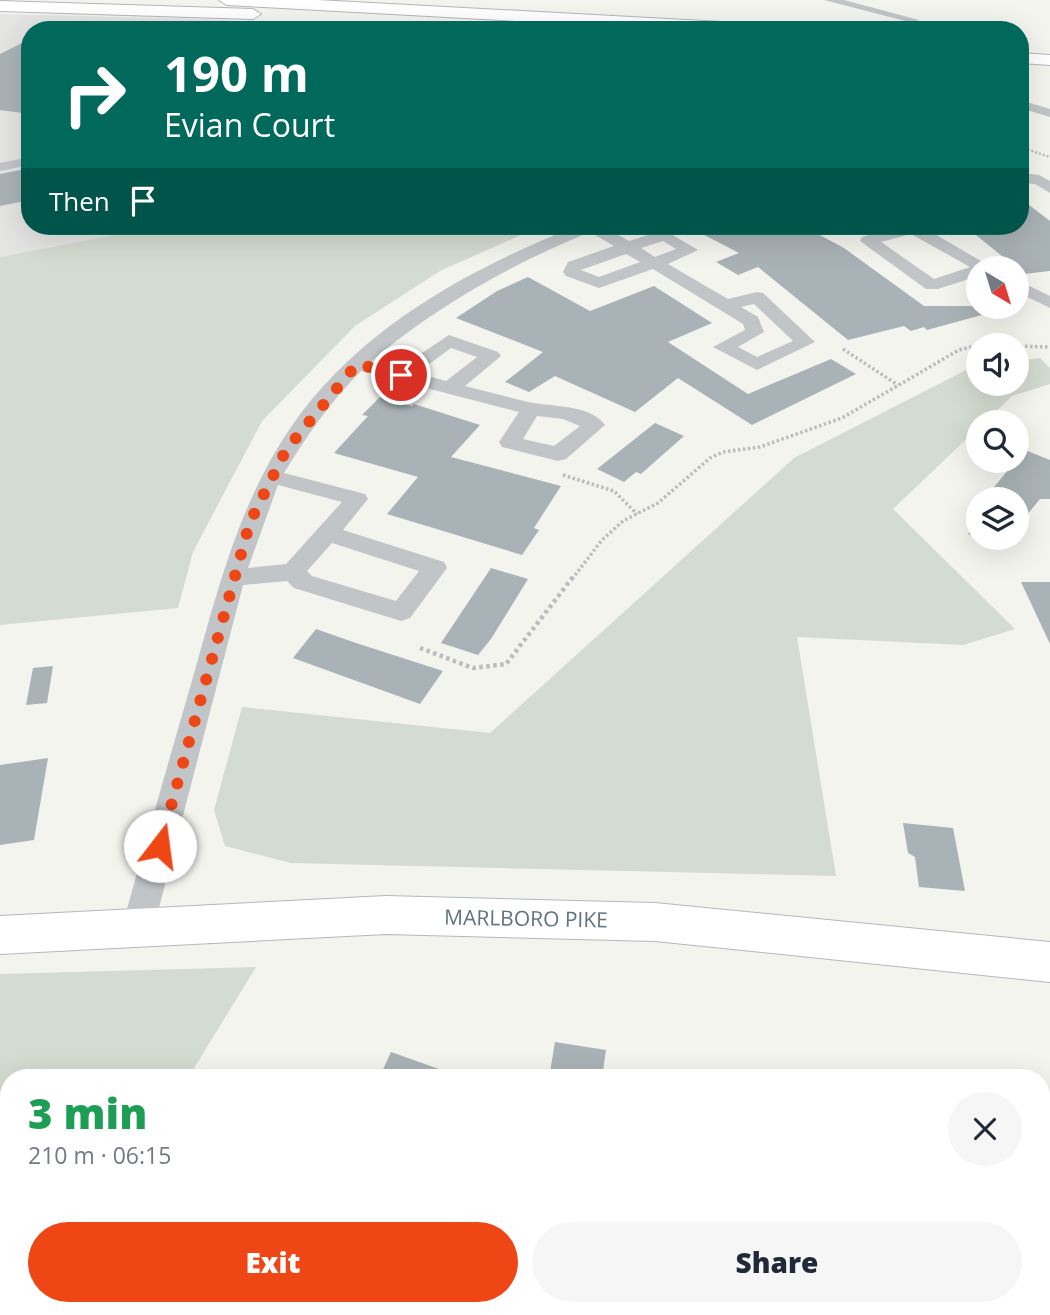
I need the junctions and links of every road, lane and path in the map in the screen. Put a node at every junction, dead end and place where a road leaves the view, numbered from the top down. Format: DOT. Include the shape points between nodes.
graph roads {
  1 [pos="227,0"];
  2 [pos="830,0"];
  3 [pos="0,7"];
  4 [pos="913,20"];
  5 [pos="361,21"];
  6 [pos="614,21"];
  7 [pos="1029,45"];
  8 [pos="1050,46"];
  9 [pos="1029,59"];
  10 [pos="1050,60"];
  11 [pos="1029,150"];
  12 [pos="0,154"];
  13 [pos="1050,157"];
  14 [pos="21,158"];
  15 [pos="21,162"];
  16 [pos="0,167"];
  17 [pos="1029,179"];
  18 [pos="1050,188"];
  19 [pos="1050,200"];
  20 [pos="568,235"];
  21 [pos="607,235"];
  22 [pos="886,235"];
  23 [pos="925,235"];
  24 [pos="629,247"];
  25 [pos="966,257"];
  26 [pos="653,262"];
  27 [pos="966,274"];
  28 [pos="1029,290"];
  29 [pos="1046,298"];
  30 [pos="728,305"];
  31 [pos="1029,346"];
  32 [pos="1050,347"];
  33 [pos="966,348"];
  34 [pos="843,349"];
  35 [pos="357,364"];
  36 [pos="401,375"];
  37 [pos="898,385"];
  38 [pos="448,389"];
  39 [pos="531,409"];
  40 [pos="563,475"];
  41 [pos="271,476"];
  42 [pos="637,514"];
  43 [pos="327,533"];
  44 [pos="293,572"];
  45 [pos="233,578"];
  46 [pos="421,648"];
  47 [pos="138,927"];
  48 [pos="0,935"];
  49 [pos="1050,962"];
  1 -- 6 [label="highway"];
  2 -- 4 [label="street"];
  3 -- 5 [label="highway"];
  7 -- 8 [label="highway"];
  9 -- 10 [label="highway"];
  11 -- 13 [label="path"];
  12 -- 14 [label="street"];
  15 -- 16 [label="lane"];
  17 -- 18 [label="street"];
  18 -- 19 [label="lane" via="1037,190"];
  20 -- 35 [label="street" via="467,281 394,331"];
  21 -- 24 [label="street"];
  22 -- 27 [label="street" via="868,241 932,285"];
  23 -- 25 [label="street"];
  24 -- 26 [label="street"];
  24 -- 26 [label="street" via="664,235 690,250"];
  24 -- 26 [label="street" via="574,266 572,272 598,283"];
  26 -- 30 [label="street"];
  28 -- 29 [label="street"];
  30 -- 30 [label="lane" via="757,297 806,341 757,364 723,347 755,332 751,321"];
  31 -- 32 [label="path"];
  33 -- 37 [label="path"];
  34 -- 37 [label="path"];
  35 -- 36 [label="street"];
  35 -- 41 [label="street" via="309,419"];
  36 -- 38 [label="street"];
  36 -- 38 [label="street" via="449,341 491,356"];
  37 -- 42 [label="path" via="842,418 760,447 710,458 658,503"];
  38 -- 39 [label="street"];
  40 -- 42 [label="path" via="596,481 619,492"];
  41 -- 43 [label="street" via="357,499"];
  41 -- 45 [label="street" via="250,522"];
  42 -- 46 [label="path" via="602,540 506,664 490,671 461,667"];
  43 -- 44 [label="street"];
  43 -- 44 [label="street" via="435,568 401,612 303,582"];
  44 -- 45 [label="street"];
  45 -- 47 [label="street"];
  47 -- 48 [label="main road, MARLBORO PIKE"];
  47 -- 49 [label="main road, MARLBORO PIKE" via="386,915 655,922"];
}
